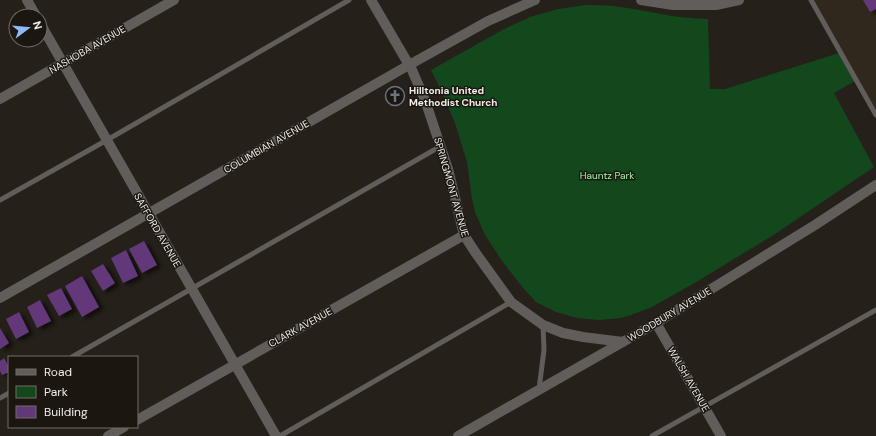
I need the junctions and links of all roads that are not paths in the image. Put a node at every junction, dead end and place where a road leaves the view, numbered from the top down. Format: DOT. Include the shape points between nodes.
graph roads {
  1 [pos="174,0"];
  2 [pos="349,0"];
  3 [pos="371,0"];
  4 [pos="536,0"];
  5 [pos="641,0"];
  6 [pos="739,0"];
  7 [pos="811,0"];
  8 [pos="48,37"];
  9 [pos="63,63"];
  10 [pos="409,65"];
  11 [pos="0,99"];
  12 [pos="876,115"];
  13 [pos="107,140"];
  14 [pos="441,146"];
  15 [pos="876,185"];
  16 [pos="0,200"];
  17 [pos="149,213"];
  18 [pos="464,234"];
  19 [pos="192,288"];
  20 [pos="0,298"];
  21 [pos="511,302"];
  22 [pos="876,310"];
  23 [pos="656,323"];
  24 [pos="543,325"];
  25 [pos="623,342"];
  26 [pos="74,356"];
  27 [pos="235,364"];
  28 [pos="539,390"];
  29 [pos="704,407"];
  30 [pos="138,419"];
  31 [pos="122,428"];
  32 [pos="108,436"];
  33 [pos="276,436"];
  34 [pos="280,436"];
  35 [pos="458,436"];
  36 [pos="652,436"];
  37 [pos="721,436"];
  1 -- 9 [label="street, NASHOBA AVENUE"];
  2 -- 13 [label="lane"];
  3 -- 10 [label="street, SPRINGMONT AVENUE"];
  4 -- 10 [label="street, COLUMBIAN AVENUE" via="488,21"];
  5 -- 6 [label="street" via="716,5"];
  7 -- 12 [label="lane"];
  8 -- 9 [label="street, SAFFORD AVENUE"];
  9 -- 11 [label="street, NASHOBA AVENUE"];
  9 -- 13 [label="street, SAFFORD AVENUE"];
  10 -- 14 [label="street, SPRINGMONT AVENUE" via="425,100"];
  10 -- 17 [label="street, COLUMBIAN AVENUE"];
  13 -- 16 [label="lane"];
  13 -- 17 [label="street, SAFFORD AVENUE"];
  14 -- 18 [label="street, SPRINGMONT AVENUE"];
  14 -- 19 [label="lane"];
  15 -- 23 [label="street, WOODBURY AVENUE"];
  17 -- 19 [label="street, SAFFORD AVENUE"];
  17 -- 20 [label="street, COLUMBIAN AVENUE"];
  18 -- 21 [label="street, SPRINGMONT AVENUE"];
  18 -- 27 [label="street, CLARK AVENUE"];
  19 -- 26 [label="lane"];
  19 -- 27 [label="street, SAFFORD AVENUE"];
  21 -- 24 [label="street, SPRINGMONT AVENUE"];
  21 -- 34 [label="lane"];
  22 -- 29 [label="lane"];
  23 -- 25 [label="street, WOODBURY AVENUE"];
  23 -- 29 [label="street, WALSH AVENUE"];
  24 -- 25 [label="street, SPRINGMONT AVENUE" via="563,333"];
  24 -- 28 [label="lane" via="544,350"];
  25 -- 28 [label="street, WOODBURY AVENUE"];
  27 -- 30 [label="street, CLARK AVENUE"];
  27 -- 33 [label="street, SAFFORD AVENUE"];
  28 -- 35 [label="street, WOODBURY AVENUE"];
  29 -- 36 [label="lane"];
  29 -- 37 [label="street, WALSH AVENUE"];
  31 -- 32 [label="street"];
}
